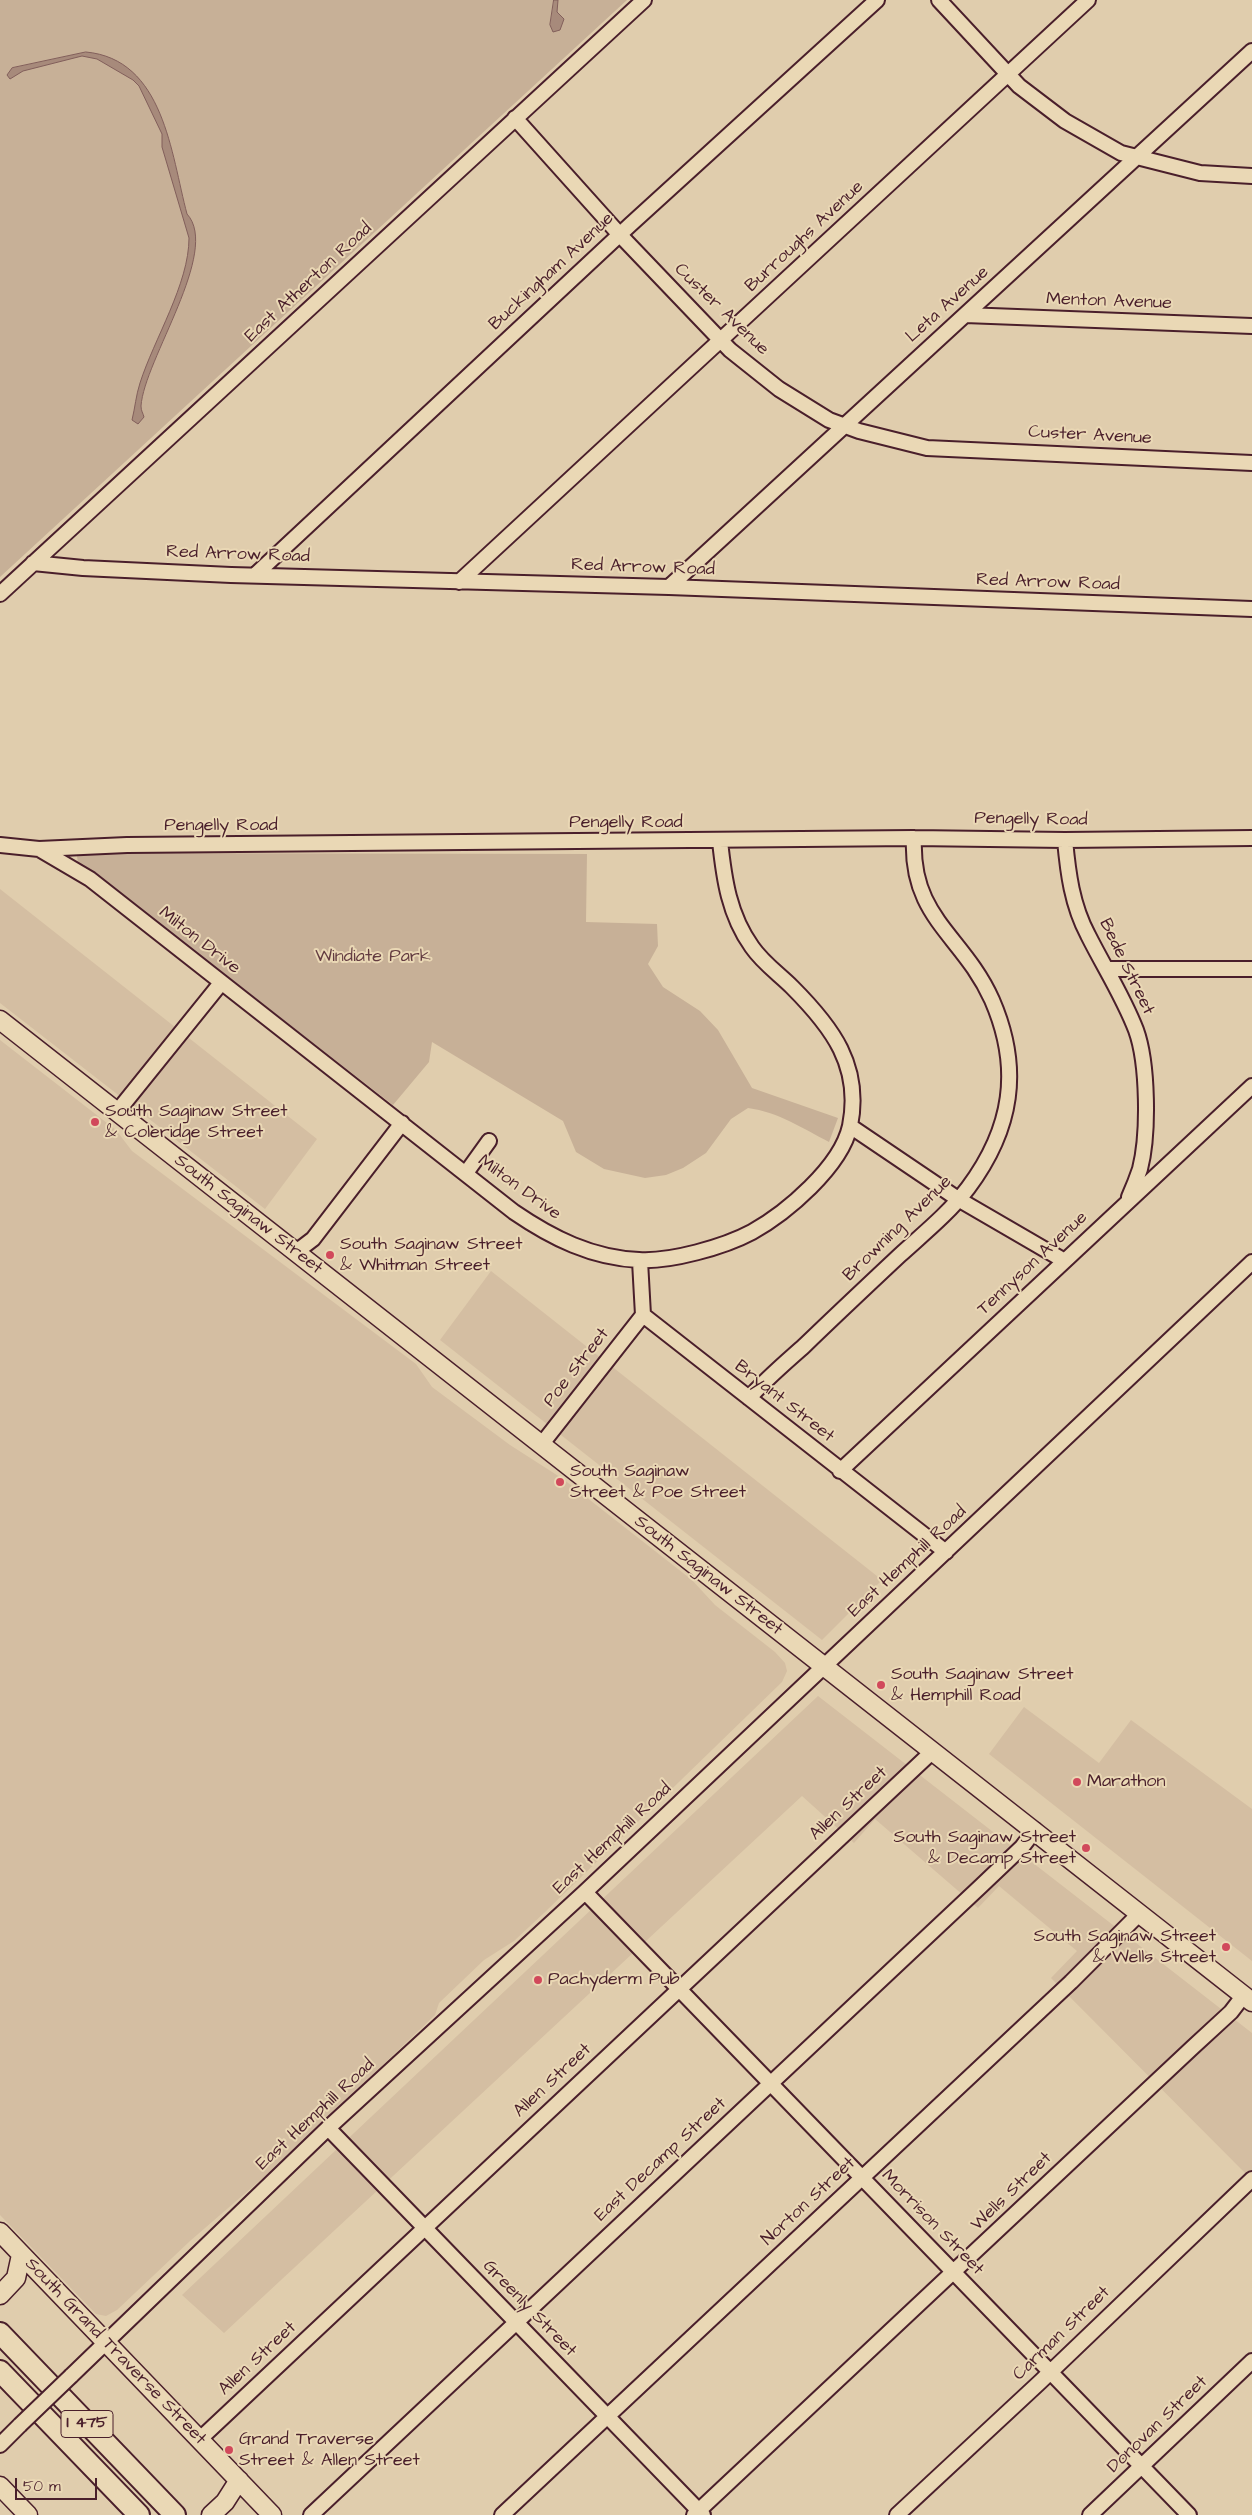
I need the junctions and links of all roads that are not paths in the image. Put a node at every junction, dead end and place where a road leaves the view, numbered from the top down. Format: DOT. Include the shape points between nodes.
graph roads {
  1 [pos="644,0"];
  2 [pos="877,0"];
  3 [pos="939,0"];
  4 [pos="1088,0"];
  5 [pos="1252,51"];
  6 [pos="1007,74"];
  7 [pos="515,118"];
  8 [pos="1136,157"];
  9 [pos="1252,176"];
  10 [pos="620,234"];
  11 [pos="965,315"];
  12 [pos="1252,326"];
  13 [pos="721,341"];
  14 [pos="843,425"];
  15 [pos="1252,462"];
  16 [pos="33,563"];
  17 [pos="254,575"];
  18 [pos="459,582"];
  19 [pos="669,587"];
  20 [pos="0,594"];
  21 [pos="1252,609"];
  22 [pos="914,838"];
  23 [pos="1252,838"];
  24 [pos="1065,840"];
  25 [pos="720,841"];
  26 [pos="0,845"];
  27 [pos="39,849"];
  28 [pos="1108,969"];
  29 [pos="1252,969"];
  30 [pos="221,982"];
  31 [pos="0,1020"];
  32 [pos="1252,1086"];
  33 [pos="117,1112"];
  34 [pos="402,1123"];
  35 [pos="850,1126"];
  36 [pos="489,1141"];
  37 [pos="466,1173"];
  38 [pos="958,1199"];
  39 [pos="1128,1200"];
  40 [pos="296,1252"];
  41 [pos="1063,1260"];
  42 [pos="640,1261"];
  43 [pos="1252,1262"];
  44 [pos="642,1315"];
  45 [pos="750,1398"];
  46 [pos="541,1445"];
  47 [pos="840,1470"];
  48 [pos="946,1552"];
  49 [pos="824,1667"];
  50 [pos="933,1751"];
  51 [pos="1035,1830"];
  52 [pos="585,1892"];
  53 [pos="1140,1913"];
  54 [pos="679,1989"];
  55 [pos="1248,1999"];
  56 [pos="770,2084"];
  57 [pos="328,2128"];
  58 [pos="862,2178"];
  59 [pos="1252,2179"];
  60 [pos="424,2228"];
  61 [pos="0,2232"];
  62 [pos="21,2255"];
  63 [pos="953,2273"];
  64 [pos="1,2294"];
  65 [pos="516,2322"];
  66 [pos="0,2333"];
  67 [pos="107,2343"];
  68 [pos="1252,2361"];
  69 [pos="0,2371"];
  70 [pos="1050,2371"];
  71 [pos="607,2416"];
  72 [pos="200,2440"];
  73 [pos="0,2445"];
  74 [pos="1141,2467"];
  75 [pos="239,2480"];
  76 [pos="0,2486"];
  77 [pos="699,2513"];
  78 [pos="28,2515"];
  79 [pos="139,2515"];
  80 [pos="175,2515"];
  81 [pos="211,2515"];
  82 [pos="272,2515"];
  83 [pos="311,2515"];
  84 [pos="502,2515"];
  85 [pos="897,2515"];
  86 [pos="1090,2515"];
  87 [pos="1188,2515"];
  1 -- 7 [label="street, East Atherton Road"];
  2 -- 10 [label="street, Buckingham Avenue"];
  3 -- 6 [label="street"];
  4 -- 6 [label="street, Burroughs Avenue"];
  5 -- 8 [label="street, Leta Avenue"];
  6 -- 8 [label="street" via="1065,121"];
  6 -- 13 [label="street, Burroughs Avenue"];
  7 -- 10 [label="street, Custer Avenue"];
  7 -- 16 [label="street, East Atherton Road"];
  8 -- 9 [label="street" via="1200,173"];
  8 -- 11 [label="street, Leta Avenue"];
  10 -- 13 [label="street, Custer Avenue"];
  10 -- 17 [label="street, Buckingham Avenue"];
  11 -- 12 [label="street, Menton Avenue"];
  11 -- 14 [label="street, Leta Avenue"];
  13 -- 14 [label="street, Custer Avenue" via="779,389 829,420"];
  13 -- 18 [label="street, Burroughs Avenue"];
  14 -- 15 [label="street, Custer Avenue" via="927,448"];
  14 -- 19 [label="street, Leta Avenue"];
  16 -- 17 [label="street, Red Arrow Road"];
  16 -- 20 [label="street, East Atherton Road"];
  17 -- 18 [label="street, Red Arrow Road"];
  18 -- 19 [label="street, Red Arrow Road"];
  19 -- 21 [label="street, Red Arrow Road"];
  22 -- 24 [label="street, Pengelly Road"];
  22 -- 25 [label="street, Pengelly Road"];
  22 -- 38 [label="street, Browning Avenue" via="913,855 919,888 930,912 976,971 1002,1028 1009,1058 1006,1114 995,1146"];
  23 -- 24 [label="street, Pengelly Road"];
  24 -- 28 [label="street, Bede Street" via="1070,885 1077,908 1087,934"];
  25 -- 27 [label="street, Pengelly Road" via="137,845"];
  25 -- 35 [label="street, Milton Drive" via="725,886 735,920 753,949 829,1027 846,1058 852,1086"];
  26 -- 27 [label="street, Pengelly Road"];
  27 -- 30 [label="street, Milton Drive" via="90,878"];
  28 -- 29 [label="street"];
  28 -- 39 [label="street, Bede Street" via="1136,1031 1145,1077 1146,1115 1140,1167"];
  30 -- 33 [label="street"];
  30 -- 34 [label="street, Milton Drive"];
  31 -- 33 [label="main road, South Saginaw Street"];
  32 -- 39 [label="street, Tennyson Avenue"];
  33 -- 40 [label="main road, South Saginaw Street"];
  34 -- 37 [label="street, Milton Drive"];
  34 -- 40 [label="street" via="313,1239"];
  35 -- 38 [label="street"];
  35 -- 42 [label="street, Milton Drive" via="837,1153 818,1179 751,1232 681,1256"];
  36 -- 37 [label="street"];
  37 -- 42 [label="street, Milton Drive" via="545,1234 600,1254"];
  38 -- 41 [label="street"];
  38 -- 45 [label="street, Browning Avenue"];
  39 -- 41 [label="street, Tennyson Avenue"];
  40 -- 46 [label="main road, South Saginaw Street"];
  41 -- 47 [label="street, Tennyson Avenue"];
  42 -- 44 [label="street"];
  43 -- 48 [label="street, East Hemphill Road"];
  44 -- 45 [label="street, Bryant Street"];
  44 -- 46 [label="street, Poe Street"];
  45 -- 47 [label="street, Bryant Street"];
  46 -- 49 [label="main road, South Saginaw Street"];
  47 -- 48 [label="street, Bryant Street"];
  48 -- 49 [label="street, East Hemphill Road"];
  49 -- 50 [label="main road, South Saginaw Street"];
  49 -- 52 [label="street, East Hemphill Road"];
  50 -- 51 [label="main road, South Saginaw Street"];
  50 -- 54 [label="street, Allen Street"];
  51 -- 53 [label="main road, South Saginaw Street"];
  51 -- 56 [label="street, East Decamp Street" via="1022,1847"];
  52 -- 54 [label="street, Morrison Street"];
  52 -- 57 [label="street, East Hemphill Road"];
  53 -- 55 [label="main road, South Saginaw Street"];
  53 -- 58 [label="street, Norton Street"];
  54 -- 56 [label="street, Morrison Street"];
  54 -- 60 [label="street, Allen Street"];
  55 -- 63 [label="street, Wells Street"];
  56 -- 58 [label="street, Morrison Street"];
  56 -- 65 [label="street, East Decamp Street"];
  57 -- 60 [label="street, Greenly Street"];
  57 -- 67 [label="street, East Hemphill Road"];
  58 -- 63 [label="street, Morrison Street"];
  58 -- 71 [label="street, Norton Street"];
  59 -- 70 [label="street, Carman Street"];
  60 -- 65 [label="street, Greenly Street"];
  60 -- 72 [label="street, Allen Street"];
  61 -- 62 [label="main road, South Grand Traverse Street"];
  62 -- 64 [label="main road" via="16,2278"];
  62 -- 67 [label="main road, South Grand Traverse Street"];
  63 -- 70 [label="street, Morrison Street"];
  63 -- 77 [label="street, Wells Street"];
  65 -- 71 [label="street, Greenly Street"];
  65 -- 83 [label="street, East Decamp Street"];
  66 -- 80 [label="highway, I 475"];
  67 -- 72 [label="main road, South Grand Traverse Street"];
  67 -- 73 [label="street, East Hemphill Road, bridge"];
  68 -- 74 [label="street, Donovan Street"];
  69 -- 79 [label="highway, I 475"];
  70 -- 74 [label="street, Morrison Street"];
  70 -- 85 [label="street, Carman Street"];
  71 -- 77 [label="street, Greenly Street"];
  71 -- 84 [label="street, Norton Street"];
  72 -- 75 [label="main road, South Grand Traverse Street"];
  74 -- 86 [label="street, Donovan Street"];
  74 -- 87 [label="street, Morrison Street"];
  75 -- 81 [label="main road" via="225,2502"];
  75 -- 82 [label="main road, South Grand Traverse Street"];
  76 -- 78 [label="main road"];
}
